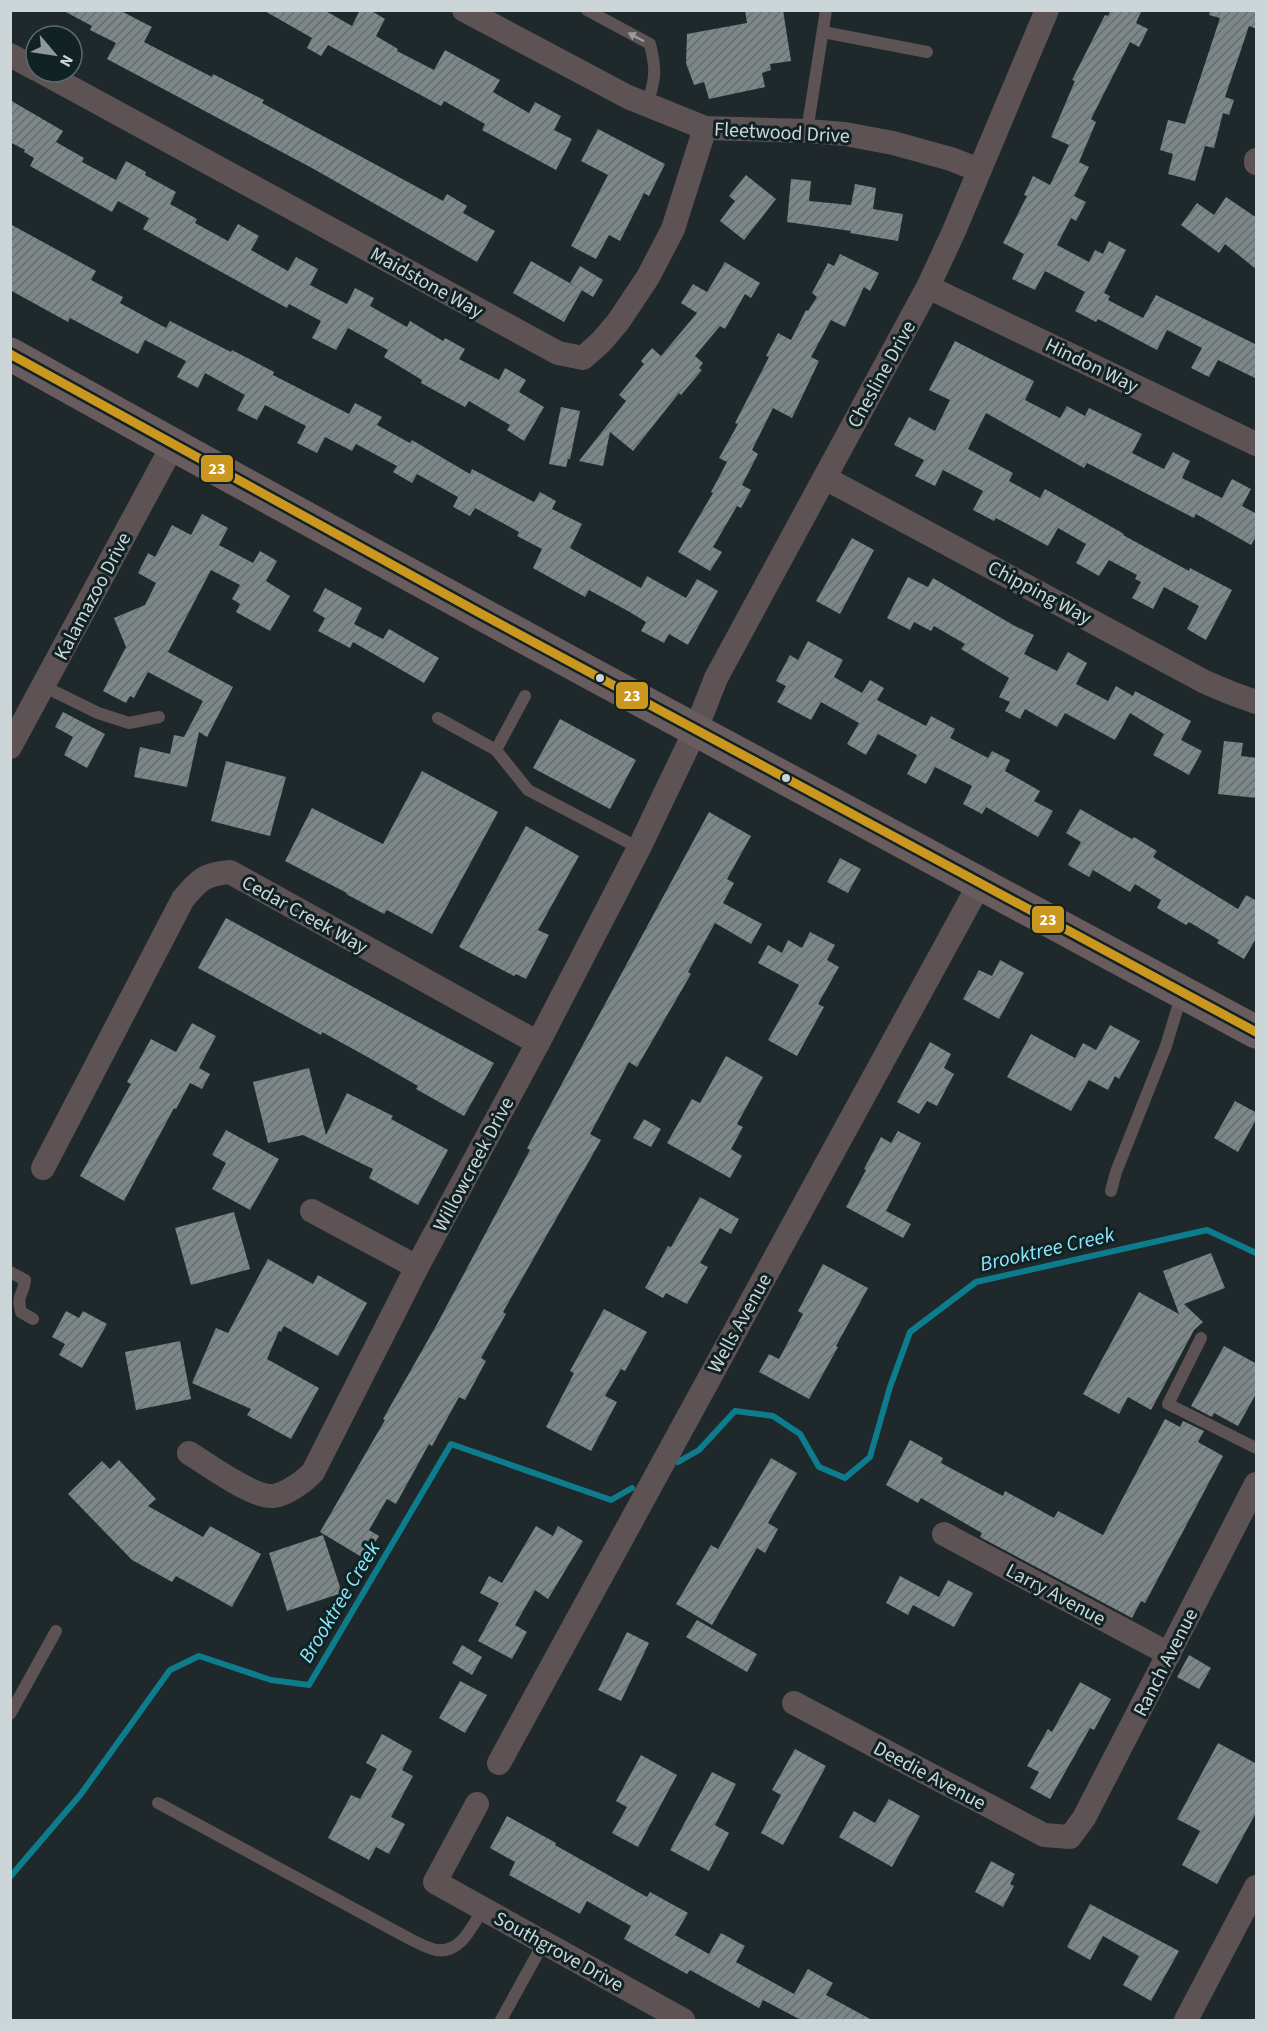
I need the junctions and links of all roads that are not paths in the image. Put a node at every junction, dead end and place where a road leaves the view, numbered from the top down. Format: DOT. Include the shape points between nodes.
graph roads {
  1 [pos="587,10"];
  2 [pos="826,10"];
  3 [pos="1047,10"];
  4 [pos="477,14"];
  5 [pos="823,33"];
  6 [pos="927,51"];
  7 [pos="10,55"];
  8 [pos="24,63"];
  9 [pos="64,84"];
  10 [pos="647,106"];
  11 [pos="705,128"];
  12 [pos="807,131"];
  13 [pos="979,170"];
  14 [pos="928,287"];
  15 [pos="10,354"];
  16 [pos="1257,444"];
  17 [pos="173,445"];
  18 [pos="825,478"];
  19 [pos="43,686"];
  20 [pos="525,696"];
  21 [pos="1257,702"];
  22 [pos="159,717"];
  23 [pos="438,718"];
  24 [pos="696,729"];
  25 [pos="10,747"];
  26 [pos="496,750"];
  27 [pos="639,848"];
  28 [pos="980,883"];
  29 [pos="1182,992"];
  30 [pos="1257,1032"];
  31 [pos="538,1043"];
  32 [pos="43,1168"];
  33 [pos="1111,1191"];
  34 [pos="312,1211"];
  35 [pos="417,1267"];
  36 [pos="10,1272"];
  37 [pos="33,1319"];
  38 [pos="1201,1338"];
  39 [pos="1257,1448"];
  40 [pos="189,1454"];
  41 [pos="1257,1484"];
  42 [pos="944,1534"];
  43 [pos="56,1631"];
  44 [pos="1169,1654"];
  45 [pos="794,1703"];
  46 [pos="10,1714"];
  47 [pos="499,1763"];
  48 [pos="158,1803"];
  49 [pos="477,1804"];
  50 [pos="1070,1837"];
  51 [pos="1257,1887"];
  52 [pos="483,1909"];
  53 [pos="544,1942"];
  54 [pos="501,2020"];
  55 [pos="683,2020"];
  56 [pos="1186,2020"];
  10 -- 1 [label="lane, one-way" via="656,67 650,44"];
  2 -- 5 [label="lane"];
  3 -- 13 [label="street, Chesline Drive"];
  4 -- 10 [label="street, Fleetwood Drive"];
  5 -- 6 [label="lane"];
  5 -- 12 [label="lane"];
  7 -- 8 [label="street"];
  9 -- 11 [label="street, Maidstone Way" via="558,353 583,358 618,322 674,229"];
  10 -- 11 [label="street, Fleetwood Drive"];
  11 -- 12 [label="street, Fleetwood Drive"];
  12 -- 13 [label="street, Fleetwood Drive" via="893,143"];
  13 -- 14 [label="street, Chesline Drive"];
  14 -- 16 [label="street, Hindon Way"];
  14 -- 18 [label="street, Chesline Drive"];
  15 -- 17 [label="main road"];
  17 -- 19 [label="street, Kalamazoo Drive"];
  17 -- 24 [label="main road"];
  18 -- 21 [label="street, Chipping Way" via="1205,682"];
  18 -- 24 [label="street, Chesline Drive" via="716,678"];
  19 -- 22 [label="lane" via="129,723"];
  19 -- 25 [label="street, Kalamazoo Drive"];
  20 -- 26 [label="lane"];
  23 -- 26 [label="lane"];
  24 -- 27 [label="street, Willowcreek Drive"];
  24 -- 28 [label="main road"];
  26 -- 27 [label="lane" via="528,790"];
  27 -- 31 [label="street, Willowcreek Drive"];
  28 -- 29 [label="main road"];
  28 -- 47 [label="street, Wells Avenue"];
  29 -- 30 [label="main road"];
  29 -- 33 [label="lane" via="1166,1046"];
  31 -- 32 [label="street, Cedar Creek Way" via="230,872 213,873 198,880 183,899"];
  31 -- 35 [label="street, Willowcreek Drive"];
  34 -- 35 [label="street"];
  35 -- 40 [label="street, Willowcreek Drive" via="313,1472 302,1484 273,1496 252,1492"];
  36 -- 37 [label="lane" via="26,1280 18,1300 21,1312"];
  38 -- 39 [label="lane" via="1168,1404"];
  41 -- 44 [label="street, Ranch Avenue"];
  42 -- 44 [label="street, Larry Avenue"];
  43 -- 46 [label="lane"];
  44 -- 50 [label="street, Ranch Avenue" via="1084,1818"];
  45 -- 50 [label="street, Deedie Avenue" via="1044,1835"];
  48 -- 52 [label="lane" via="435,1950 449,1950 461,1942"];
  49 -- 52 [label="street, Southgrove Drive" via="435,1882"];
  51 -- 56 [label="street"];
  52 -- 53 [label="street, Southgrove Drive"];
  53 -- 54 [label="lane"];
  53 -- 55 [label="street, Southgrove Drive"];
}
